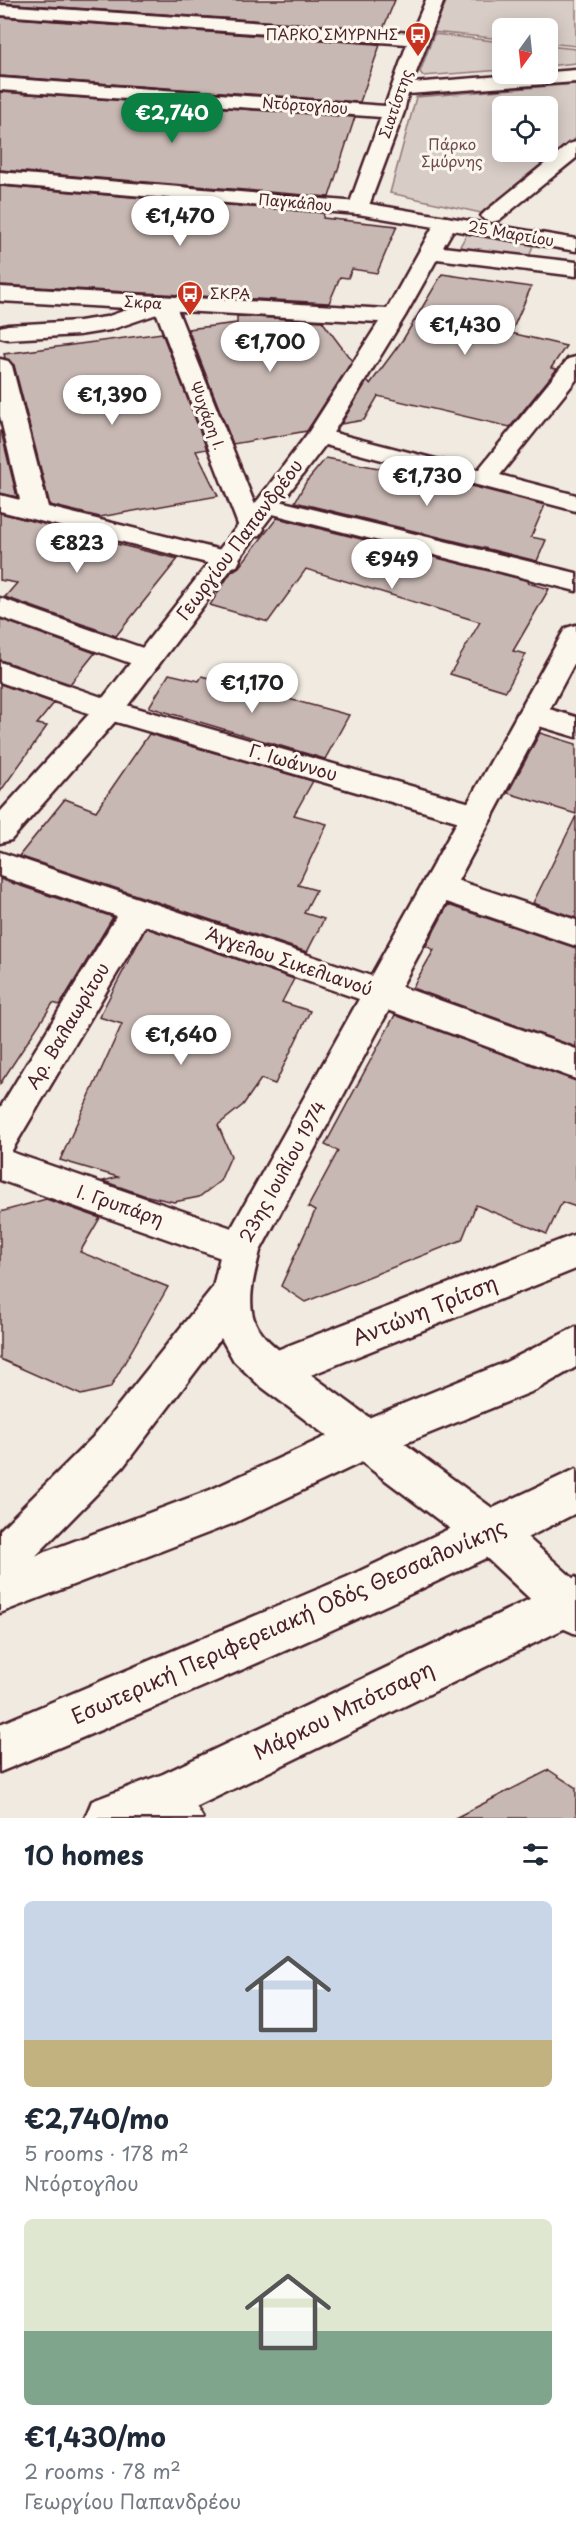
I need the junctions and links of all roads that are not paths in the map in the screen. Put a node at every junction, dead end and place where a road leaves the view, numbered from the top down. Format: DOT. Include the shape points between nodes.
graph roads {
  1 [pos="435,0"];
  2 [pos="0,10"];
  3 [pos="418,39"];
  4 [pos="576,76"];
  5 [pos="0,84"];
  6 [pos="402,89"];
  7 [pos="394,112"];
  8 [pos="576,148"];
  9 [pos="0,178"];
  10 [pos="358,208"];
  11 [pos="492,216"];
  12 [pos="446,223"];
  13 [pos="576,245"];
  14 [pos="431,252"];
  15 [pos="576,269"];
  16 [pos="9,294"];
  17 [pos="164,304"];
  18 [pos="394,316"];
  19 [pos="4,337"];
  20 [pos="576,364"];
  21 [pos="0,366"];
  22 [pos="319,436"];
  23 [pos="483,480"];
  24 [pos="0,503"];
  25 [pos="576,503"];
  26 [pos="267,506"];
  27 [pos="36,513"];
  28 [pos="250,529"];
  29 [pos="227,560"];
  30 [pos="576,582"];
  31 [pos="0,607"];
  32 [pos="576,634"];
  33 [pos="147,660"];
  34 [pos="0,672"];
  35 [pos="109,710"];
  36 [pos="532,714"];
  37 [pos="576,727"];
  38 [pos="477,816"];
  39 [pos="0,832"];
  40 [pos="0,864"];
  41 [pos="438,886"];
  42 [pos="137,911"];
  43 [pos="576,933"];
  44 [pos="380,993"];
  45 [pos="576,1064"];
  46 [pos="0,1140"];
  47 [pos="0,1164"];
  48 [pos="241,1248"];
  49 [pos="576,1251"];
  50 [pos="230,1296"];
  51 [pos="576,1346"];
  52 [pos="273,1371"];
  53 [pos="366,1439"];
  54 [pos="576,1490"];
  55 [pos="492,1534"];
  56 [pos="0,1560"];
  57 [pos="0,1591"];
  58 [pos="573,1604"];
  59 [pos="0,1748"];
  60 [pos="181,1806"];
  61 [pos="109,1818"];
  1 -- 3 [label="main road, Σιατίστης"];
  2 -- 3 [label="main road"];
  3 -- 6 [label="main road, Σιατίστης"];
  4 -- 6 [label="main road"];
  5 -- 7 [label="main road, Ντόρτογλου"];
  6 -- 7 [label="main road, Σιατίστης"];
  7 -- 10 [label="main road, Σιατίστης"];
  8 -- 11 [label="main road"];
  9 -- 10 [label="main road, Παγκάλου"];
  10 -- 12 [label="main road, Παγκάλου"];
  12 -- 13 [label="main road, 25 Μαρτίου"];
  12 -- 14 [label="main road, Γεωργίου Παπανδρέου"];
  14 -- 15 [label="main road"];
  14 -- 18 [label="main road, Γεωργίου Παπανδρέου"];
  16 -- 17 [label="main road, Σκρα"];
  16 -- 19 [label="main road"];
  17 -- 18 [label="main road, Σκρα"];
  17 -- 19 [label="main road" via="110,322"];
  17 -- 28 [label="main road, Ψυχάρη Ι."];
  18 -- 22 [label="main road, Γεωργίου Παπανδρέου"];
  20 -- 23 [label="main road"];
  21 -- 27 [label="main road"];
  22 -- 23 [label="main road"];
  22 -- 26 [label="main road, Γεωργίου Παπανδρέου"];
  23 -- 25 [label="main road"];
  24 -- 27 [label="main road"];
  26 -- 28 [label="main road, Γεωργίου Παπανδρέου"];
  26 -- 30 [label="main road"];
  27 -- 29 [label="main road"];
  28 -- 29 [label="main road, Γεωργίου Παπανδρέου"];
  29 -- 33 [label="main road, Γεωργίου Παπανδρέου"];
  31 -- 33 [label="main road"];
  32 -- 36 [label="main road, 23ης Ιουλίου 1974"];
  33 -- 35 [label="main road, Γεωργίου Παπανδρέου"];
  34 -- 35 [label="main road, Γ. Ιωάννου"];
  35 -- 38 [label="main road, Γ. Ιωάννου"];
  35 -- 39 [label="main road, Γεωργίου Παπανδρέου"];
  36 -- 37 [label="main road"];
  36 -- 38 [label="main road, 23ης Ιουλίου 1974"];
  38 -- 41 [label="main road, 23ης Ιουλίου 1974"];
  40 -- 42 [label="main road, Άγγελου Σικελιανού"];
  41 -- 43 [label="main road"];
  41 -- 44 [label="main road, 23ης Ιουλίου 1974"];
  42 -- 44 [label="main road, Άγγελου Σικελιανού"];
  42 -- 46 [label="main road, Αρ. Βαλαωρίτου"];
  44 -- 45 [label="main road, Άγγελου Σικελιανού"];
  44 -- 48 [label="main road, 23ης Ιουλίου 1974"];
  47 -- 48 [label="main road, Ι. Γρυπάρη"];
  48 -- 50 [label="main road, 23ης Ιουλίου 1974"];
  49 -- 52 [label="main road, Αντώνη Τρίτση"];
  50 -- 52 [label="main road, 23ης Ιουλίου 1974" via="235,1323 245,1344"];
  50 -- 56 [label="main road" via="108,1452"];
  51 -- 53 [label="main road" via="521,1376"];
  52 -- 53 [label="main road, 23ης Ιουλίου 1974"];
  53 -- 55 [label="main road, 23ης Ιουλίου 1974"];
  53 -- 57 [label="main road" via="219,1508"];
  54 -- 55 [label="main road, Εσωτερική Περιφερειακή Οδός Θεσσαλονίκης"];
  55 -- 58 [label="main road, 23ης Ιουλίου 1974"];
  55 -- 59 [label="main road, Εσωτερική Περιφερειακή Οδός Θεσσαλονίκης" via="219,1658"];
  58 -- 60 [label="main road, Μάρκου Μπότσαρη"];
  60 -- 61 [label="main road, Μάρκου Μπότσαρη"];
}
